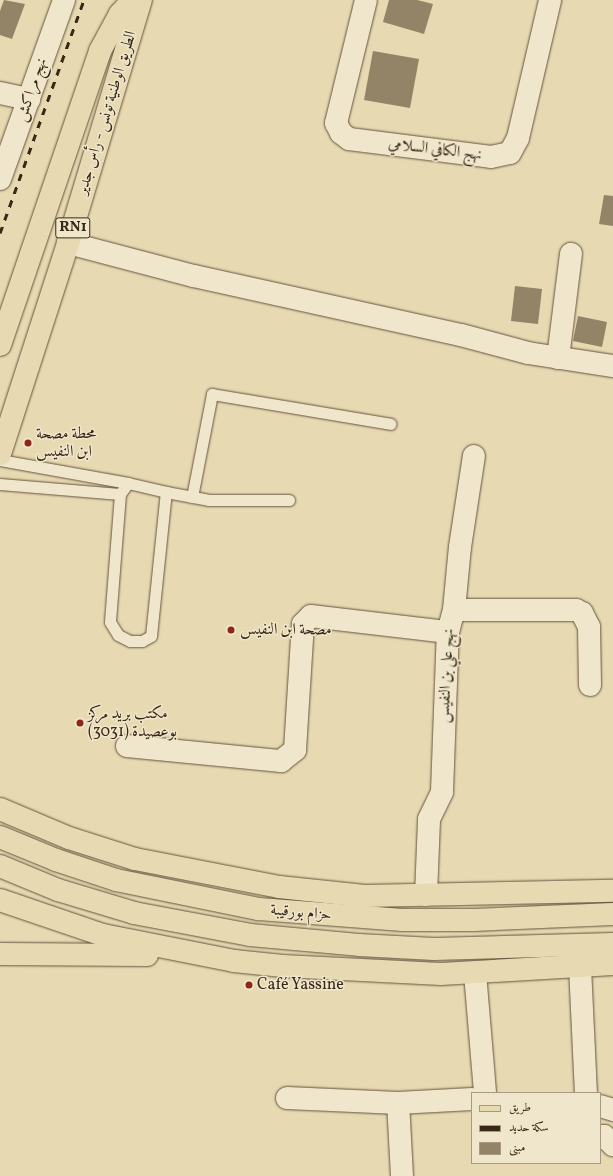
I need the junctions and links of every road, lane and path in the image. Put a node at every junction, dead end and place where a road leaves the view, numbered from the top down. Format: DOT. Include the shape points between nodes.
graph roads {
  1 [pos="64,0"];
  2 [pos="133,0"];
  3 [pos="141,0"];
  4 [pos="366,0"];
  5 [pos="550,0"];
  6 [pos="0,93"];
  7 [pos="29,99"];
  8 [pos="0,179"];
  9 [pos="68,243"];
  10 [pos="570,254"];
  11 [pos="0,344"];
  12 [pos="558,358"];
  13 [pos="613,366"];
  14 [pos="391,424"];
  15 [pos="0,454"];
  16 [pos="474,456"];
  17 [pos="0,460"];
  18 [pos="128,483"];
  19 [pos="0,484"];
  20 [pos="166,492"];
  21 [pos="120,494"];
  22 [pos="192,497"];
  23 [pos="289,500"];
  24 [pos="454,610"];
  25 [pos="448,632"];
  26 [pos="590,685"];
  27 [pos="127,746"];
  28 [pos="0,809"];
  29 [pos="0,837"];
  30 [pos="0,866"];
  31 [pos="613,891"];
  32 [pos="426,895"];
  33 [pos="0,900"];
  34 [pos="613,914"];
  35 [pos="612,951"];
  36 [pos="0,954"];
  37 [pos="234,961"];
  38 [pos="580,967"];
  39 [pos="475,973"];
  40 [pos="485,1092"];
  41 [pos="586,1092"];
  42 [pos="287,1098"];
  43 [pos="471,1099"];
  44 [pos="398,1103"];
  45 [pos="601,1106"];
  46 [pos="613,1110"];
  47 [pos="601,1136"];
  48 [pos="613,1145"];
  49 [pos="402,1176"];
  1 -- 7 [label="street, نهج مراكش"];
  2 -- 11 [label="main road" via="120,14 100,51"];
  3 -- 9 [label="main road, الطريق الوطنية تونس - رأس جدير / RN1"];
  4 -- 5 [label="street, نهج الكافي السلامي" via="336,123 341,133 349,139 491,156 510,153 518,138"];
  6 -- 7 [label="street"];
  7 -- 8 [label="street, نهج مراكش"];
  9 -- 12 [label="street" via="194,276"];
  9 -- 15 [label="main road, الطريق الوطنية تونس - رأس جدير / RN1"];
  10 -- 12 [label="street"];
  12 -- 13 [label="street"];
  14 -- 22 [label="lane" via="212,394"];
  16 -- 24 [label="street" via="460,547"];
  17 -- 18 [label="lane"];
  18 -- 20 [label="lane"];
  18 -- 21 [label="lane"];
  19 -- 21 [label="lane"];
  20 -- 21 [label="lane" via="151,636 142,641 130,641 118,635 110,622"];
  20 -- 22 [label="lane"];
  22 -- 23 [label="lane" via="209,500"];
  24 -- 25 [label="street, نهج علي بن النفيس"];
  24 -- 26 [label="street, نهج علي بن النفيس" via="568,610 582,613 589,627"];
  25 -- 27 [label="street" via="311,616 303,624 295,750 281,761"];
  25 -- 32 [label="street, نهج علي بن النفيس" via="442,792 429,819"];
  28 -- 32 [label="main road" via="99,848 211,876 365,896"];
  29 -- 34 [label="main road, حزام بورقيبة" via="56,860 116,880 259,910 403,920 474,920"];
  30 -- 35 [label="main road, حزام بورقيبة" via="58,890 134,913 250,936 359,946"];
  31 -- 32 [label="main road"];
  33 -- 37 [label="main road" via="102,935"];
  35 -- 38 [label="main road"];
  36 -- 37 [label="main road" via="133,954"];
  37 -- 39 [label="main road" via="404,974"];
  38 -- 39 [label="main road"];
  38 -- 41 [label="street"];
  39 -- 40 [label="street"];
  42 -- 44 [label="street"];
  43 -- 44 [label="street"];
  44 -- 49 [label="street"];
  45 -- 46 [label="street"];
  47 -- 48 [label="street"];
}
